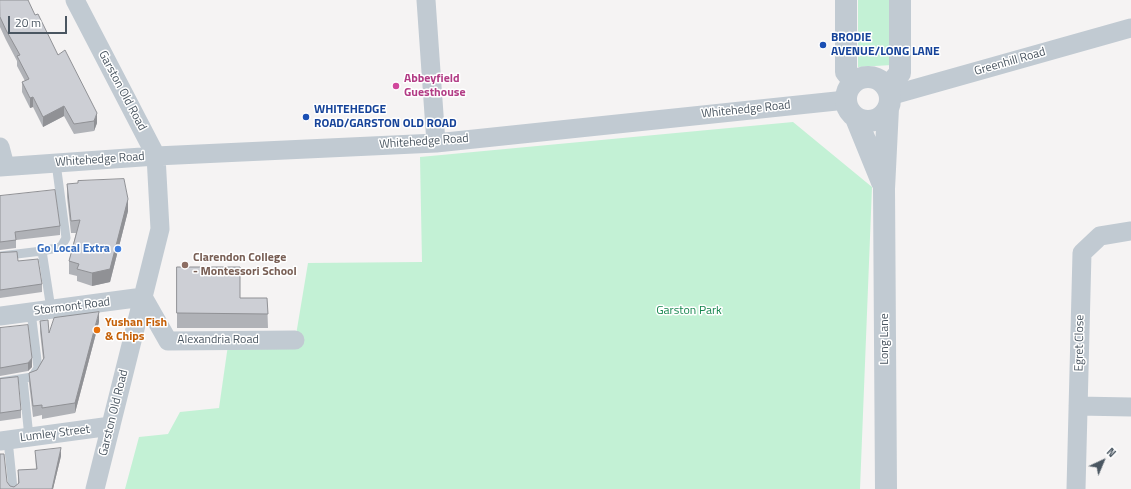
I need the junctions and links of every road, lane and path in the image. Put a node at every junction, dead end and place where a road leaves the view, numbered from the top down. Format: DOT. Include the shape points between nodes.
graph roads {
  1 [pos="75,0"];
  2 [pos="426,0"];
  3 [pos="846,0"];
  4 [pos="900,0"];
  5 [pos="1131,28"];
  6 [pos="888,97"];
  7 [pos="852,100"];
  8 [pos="436,143"];
  9 [pos="0,147"];
  10 [pos="156,156"];
  11 [pos="56,163"];
  12 [pos="3,167"];
  13 [pos="884,189"];
  14 [pos="1131,231"];
  15 [pos="42,251"];
  16 [pos="0,256"];
  17 [pos="143,297"];
  18 [pos="51,309"];
  19 [pos="30,312"];
  20 [pos="0,316"];
  21 [pos="295,340"];
  22 [pos="23,379"];
  23 [pos="0,382"];
  24 [pos="1078,406"];
  25 [pos="1131,407"];
  26 [pos="111,426"];
  27 [pos="29,437"];
  28 [pos="4,440"];
  29 [pos="13,489"];
  30 [pos="95,489"];
  31 [pos="886,489"];
  32 [pos="1076,489"];
  1 -- 10 [label="street, Garston Old Road"];
  2 -- 8 [label="street"];
  3 -- 7 [label="street, Long Lane" via="846,72"];
  4 -- 6 [label="street" via="900,73"];
  5 -- 6 [label="street, Greenhill Road"];
  6 -- 7 [label="street" via="882,83 868,78 861,79"];
  6 -- 7 [label="street" via="883,114 878,119 870,121"];
  6 -- 13 [label="street, Long Lane"];
  7 -- 8 [label="street, Whitehedge Road"];
  7 -- 13 [label="street, Long Lane"];
  8 -- 10 [label="street, Whitehedge Road"];
  9 -- 12 [label="street"];
  10 -- 11 [label="street, Whitehedge Road"];
  10 -- 17 [label="street, Garston Old Road" via="160,229"];
  11 -- 12 [label="street, Whitehedge Road"];
  11 -- 15 [label="lane" via="66,238 61,247"];
  13 -- 31 [label="street, Long Lane"];
  14 -- 24 [label="street, Egret Close" via="1100,236 1082,253"];
  15 -- 16 [label="lane"];
  15 -- 18 [label="lane"];
  17 -- 18 [label="street, Stormont Road"];
  17 -- 21 [label="street, Alexandria Road" via="168,341"];
  17 -- 26 [label="street, Garston Old Road"];
  18 -- 19 [label="street, Stormont Road"];
  19 -- 20 [label="street, Stormont Road"];
  19 -- 22 [label="lane" via="38,368 32,377"];
  22 -- 23 [label="lane"];
  22 -- 27 [label="lane"];
  24 -- 25 [label="street"];
  24 -- 32 [label="street, Egret Close"];
  26 -- 27 [label="street, Lumley Street"];
  26 -- 30 [label="street, Garston Old Road"];
  27 -- 28 [label="street, Lumley Street"];
  28 -- 29 [label="lane"];
}
